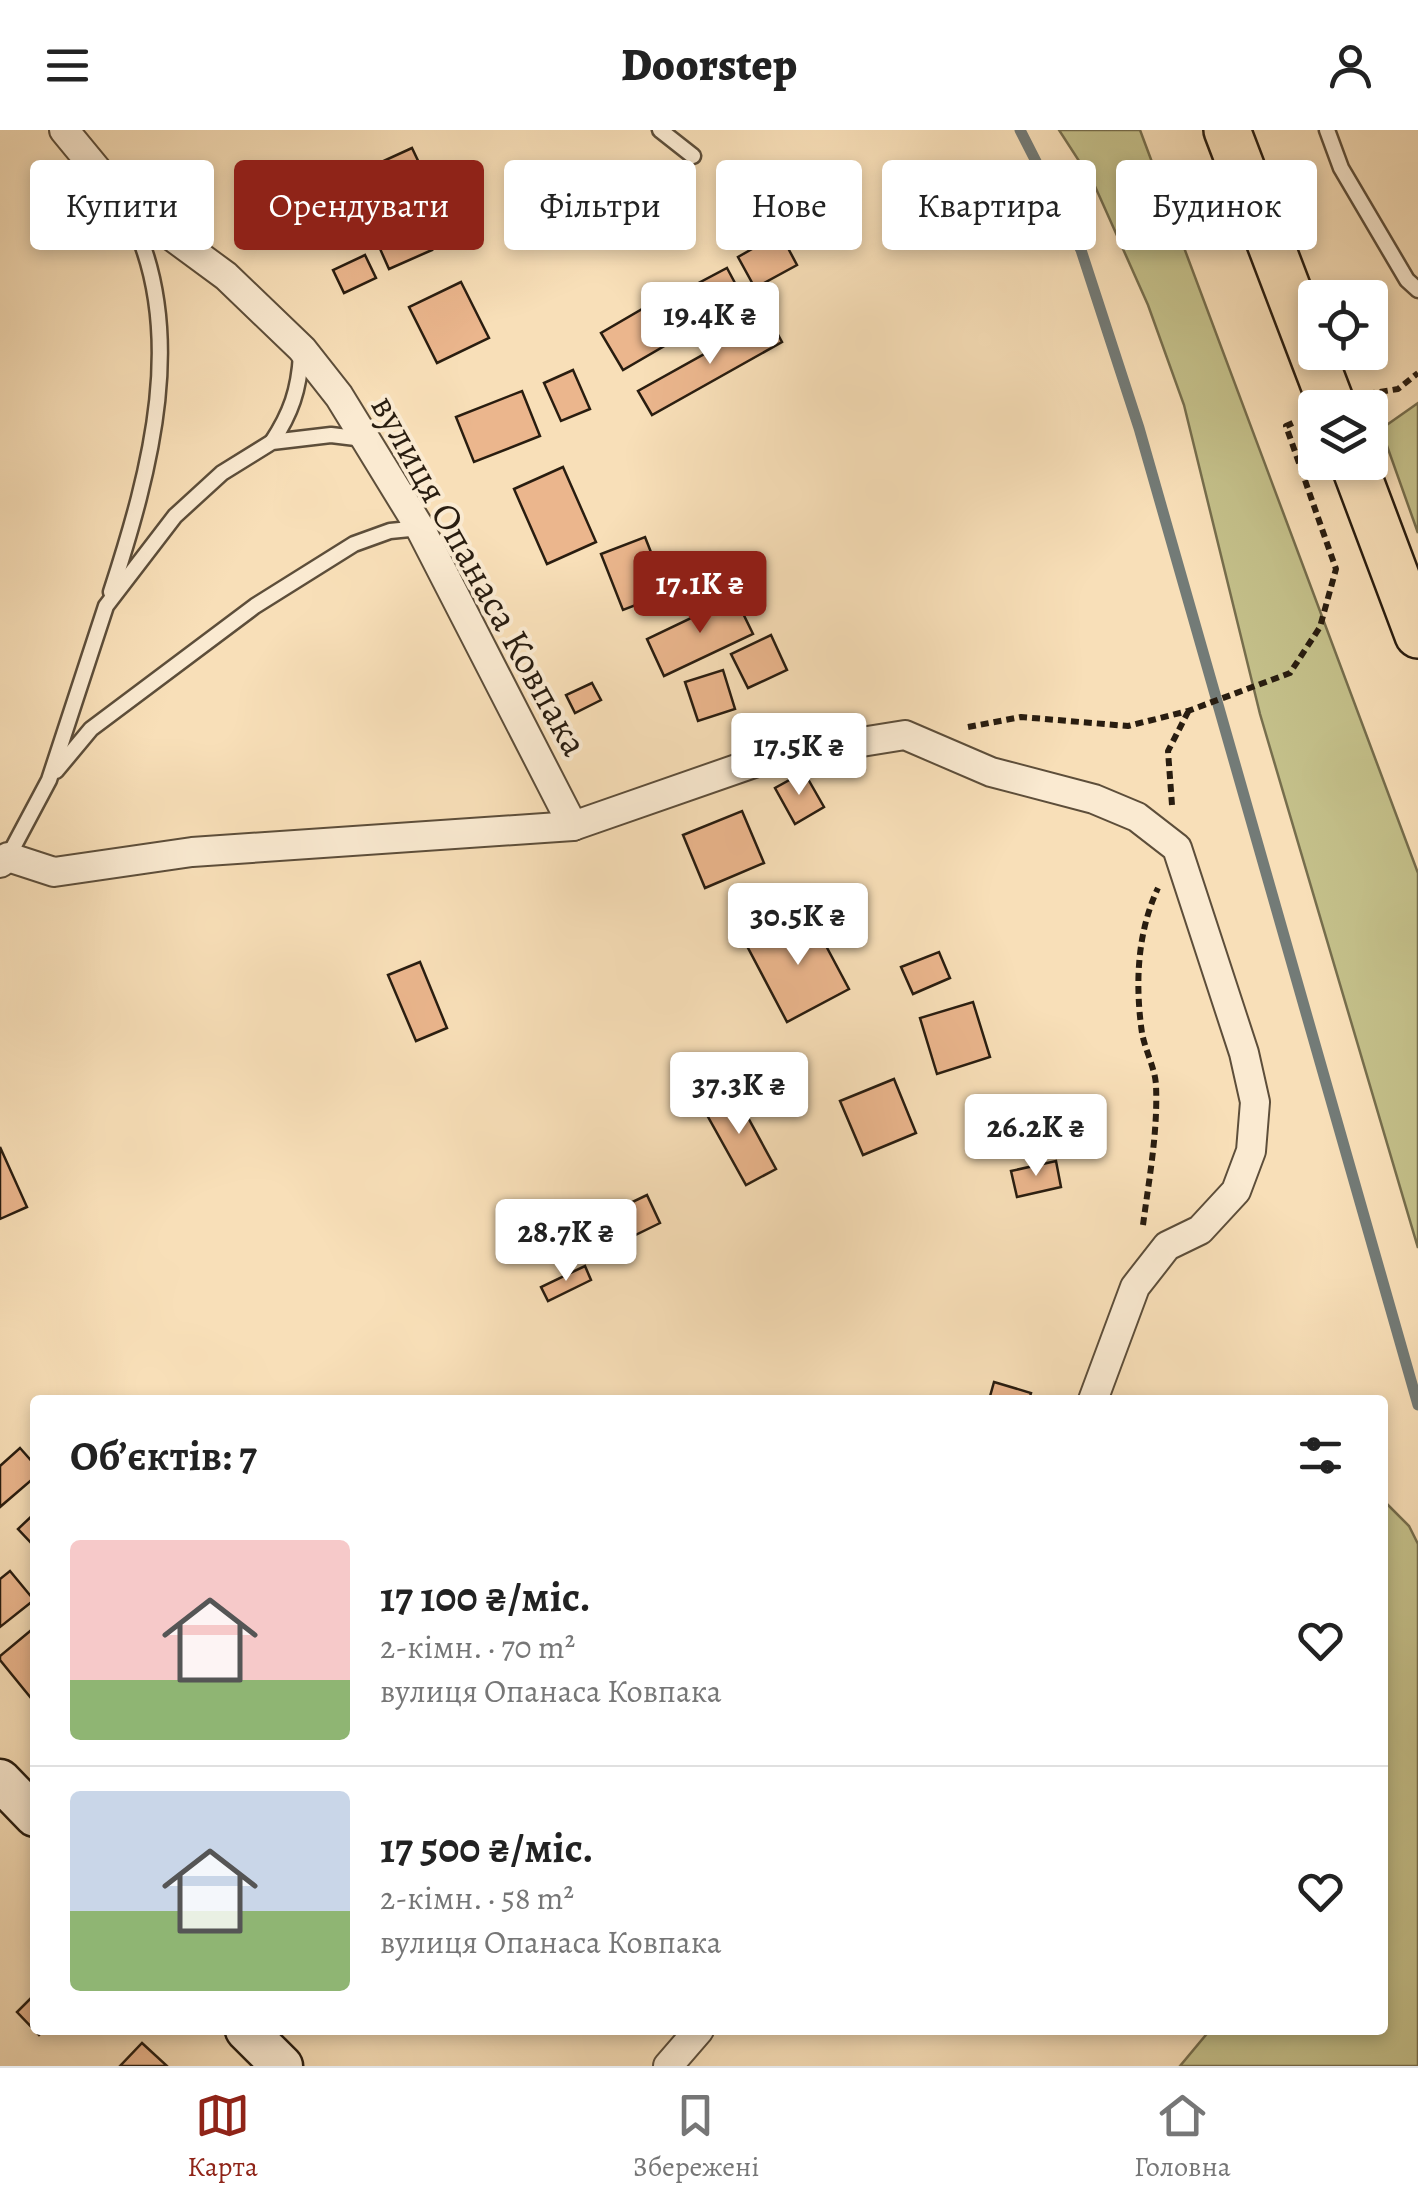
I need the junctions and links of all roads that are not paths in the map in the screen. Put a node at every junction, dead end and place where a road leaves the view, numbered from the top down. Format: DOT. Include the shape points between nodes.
graph roads {
  1 [pos="64,130"];
  2 [pos="660,130"];
  3 [pos="1228,130"];
  4 [pos="1328,130"];
  5 [pos="694,156"];
  6 [pos="89,160"];
  7 [pos="146,250"];
  8 [pos="191,250"];
  9 [pos="1418,290"];
  10 [pos="302,349"];
  11 [pos="1325,390"];
  12 [pos="367,439"];
  13 [pos="272,442"];
  14 [pos="1360,480"];
  15 [pos="420,528"];
  16 [pos="106,606"];
  17 [pos="1418,635"];
  18 [pos="49,780"];
  19 [pos="572,826"];
  20 [pos="4,860"];
  21 [pos="1095,1395"];
  22 [pos="0,1780"];
  23 [pos="30,1811"];
  24 [pos="251,2035"];
  25 [pos="696,2035"];
  26 [pos="282,2066"];
  27 [pos="668,2066"];
  1 -- 6 [label="street, вулиця Опанаса Ковпака"];
  2 -- 5 [label="lane"];
  3 -- 11 [label="main road"];
  4 -- 9 [label="lane" via="1341,168"];
  7 -- 16 [label="lane" via="159,344 154,423 142,496"];
  8 -- 10 [label="street, вулиця Опанаса Ковпака"];
  10 -- 12 [label="street, вулиця Опанаса Ковпака"];
  10 -- 13 [label="lane" via="300,388"];
  12 -- 13 [label="lane" via="331,435"];
  12 -- 15 [label="street, вулиця Опанаса Ковпака"];
  13 -- 16 [label="lane" via="222,473 175,516"];
  14 -- 17 [label="main road"];
  15 -- 18 [label="lane" via="354,544 255,606 91,729"];
  15 -- 19 [label="street, вулиця Опанаса Ковпака"];
  16 -- 18 [label="lane"];
  18 -- 20 [label="lane"];
  19 -- 20 [label="street" via="192,852 54,872"];
  19 -- 21 [label="street" via="774,756 905,735 991,772 1138,817 1177,848 1256,1102 1251,1152 1236,1191 1200,1230 1167,1246 1134,1287"];
  22 -- 23 [label="main road"];
  24 -- 26 [label="main road"];
  25 -- 27 [label="street"];
}
